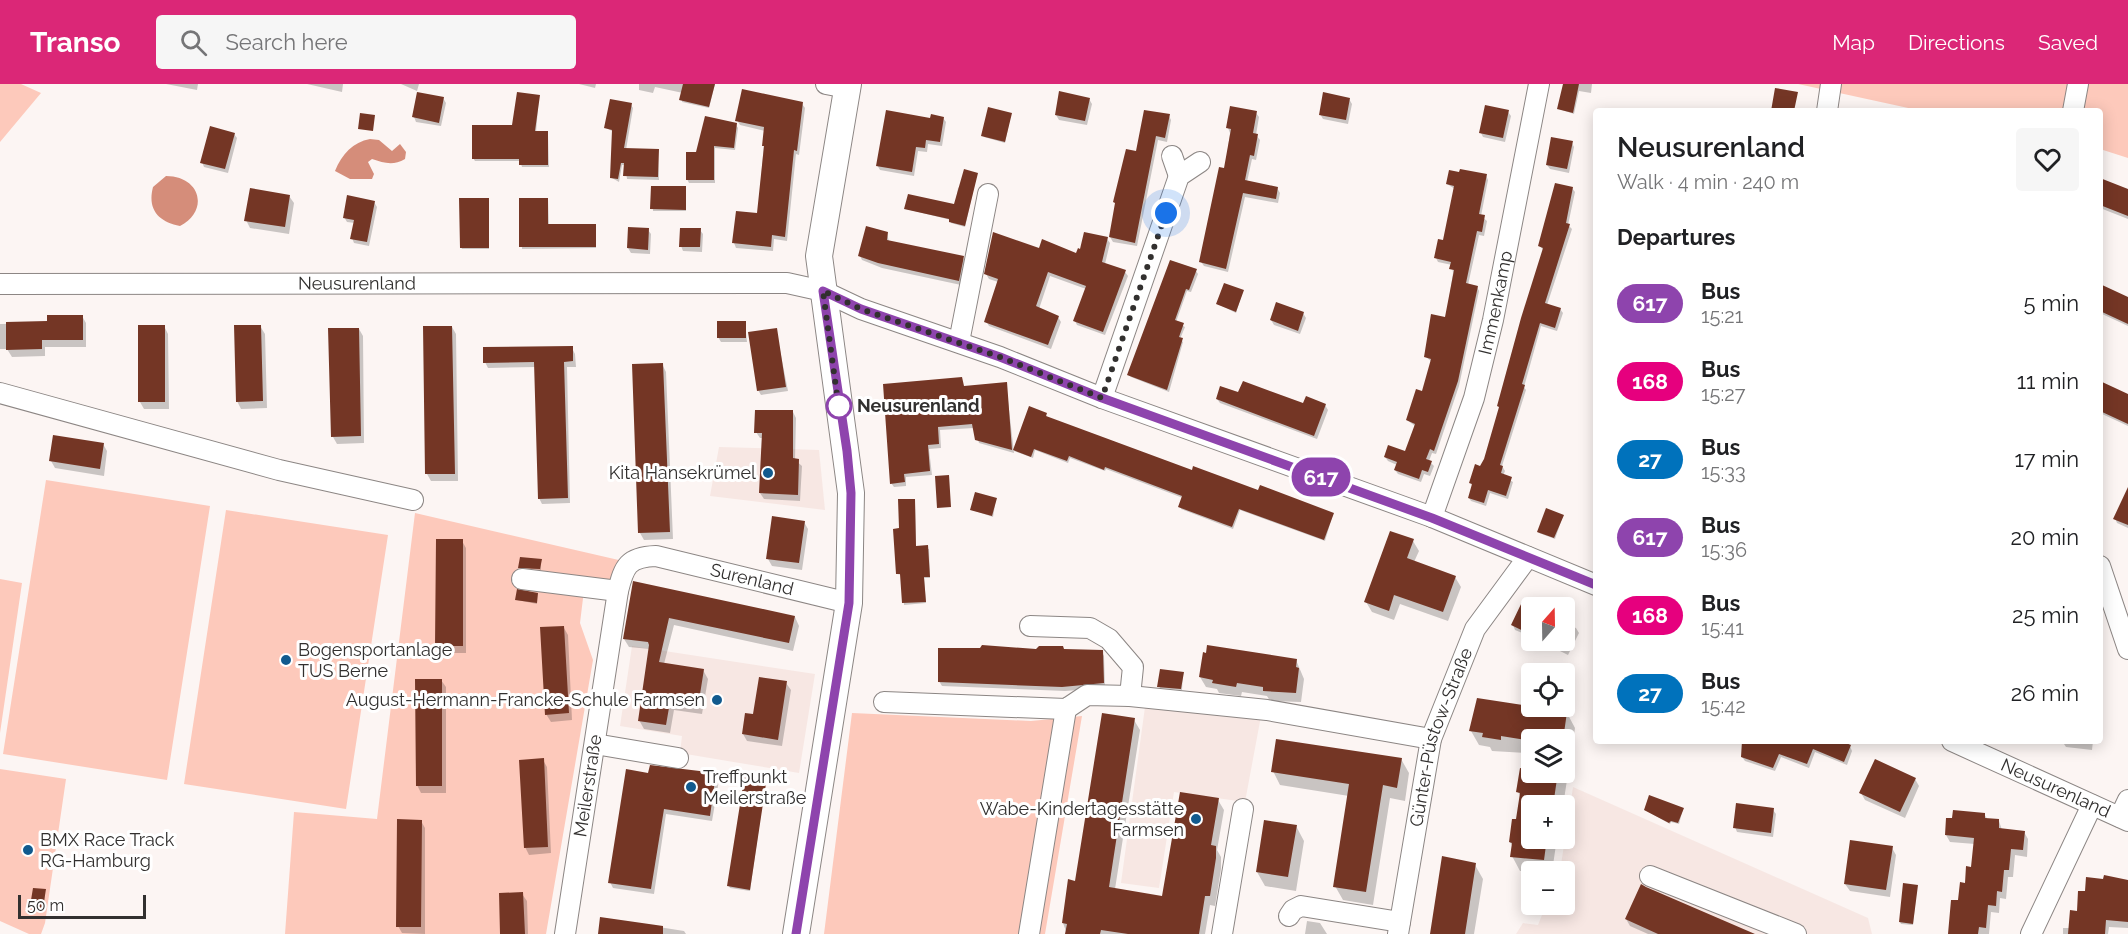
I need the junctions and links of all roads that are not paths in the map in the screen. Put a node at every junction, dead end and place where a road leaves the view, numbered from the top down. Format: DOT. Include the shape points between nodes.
graph roads {
  1 [pos="1539,84"];
  2 [pos="1832,84"];
  3 [pos="2078,84"];
  4 [pos="840,85"];
  5 [pos="1828,108"];
  6 [pos="2074,108"];
  7 [pos="1172,156"];
  8 [pos="1200,162"];
  9 [pos="1179,176"];
  10 [pos="988,194"];
  11 [pos="0,284"];
  12 [pos="823,291"];
  13 [pos="958,342"];
  14 [pos="0,393"];
  15 [pos="1102,398"];
  16 [pos="413,500"];
  17 [pos="1432,518"];
  18 [pos="656,556"];
  19 [pos="1528,557"];
  20 [pos="2103,572"];
  21 [pos="522,579"];
  22 [pos="1593,584"];
  23 [pos="618,591"];
  24 [pos="849,603"];
  25 [pos="2121,605"];
  26 [pos="1030,626"];
  27 [pos="2128,649"];
  28 [pos="1130,696"];
  29 [pos="884,702"];
  30 [pos="1066,709"];
  31 [pos="1431,739"];
  32 [pos="595,744"];
  33 [pos="1959,744"];
  34 [pos="678,758"];
  35 [pos="2092,805"];
  36 [pos="1243,809"];
  37 [pos="2126,813"];
  38 [pos="1650,876"];
  39 [pos="1289,916"];
  40 [pos="1399,928"];
  41 [pos="565,934"];
  42 [pos="796,934"];
  43 [pos="1029,934"];
  44 [pos="1222,934"];
  45 [pos="1796,934"];
  46 [pos="2031,934"];
  1 -- 17 [label="street, Immenkamp" via="1474,398"];
  2 -- 5 [label="street"];
  3 -- 6 [label="street"];
  4 -- 12 [label="main road" via="819,256"];
  7 -- 9 [label="street"];
  8 -- 9 [label="street"];
  9 -- 15 [label="street"];
  10 -- 13 [label="street"];
  11 -- 12 [label="street, Neusurenland" via="700,282 786,283"];
  12 -- 13 [label="street, Neusurenland" via="861,309"];
  12 -- 24 [label="main road" via="851,493"];
  13 -- 15 [label="street, Neusurenland"];
  14 -- 16 [label="street" via="279,470"];
  15 -- 17 [label="street, Neusurenland"];
  17 -- 19 [label="street, Neusurenland"];
  18 -- 23 [label="street, Meilerstraße" via="640,556 628,563"];
  18 -- 24 [label="street, Surenland"];
  19 -- 22 [label="street, Neusurenland"];
  19 -- 31 [label="street, Günter-Püstow-Straße" via="1475,629"];
  20 -- 25 [label="street"];
  21 -- 23 [label="street"];
  23 -- 32 [label="street, Meilerstraße"];
  24 -- 42 [label="main road"];
  25 -- 27 [label="street"];
  26 -- 28 [label="street" via="1090,628 1109,639 1133,667"];
  28 -- 30 [label="street" via="1087,695"];
  28 -- 31 [label="street" via="1266,710"];
  29 -- 30 [label="street"];
  30 -- 43 [label="street"];
  31 -- 40 [label="street, Günter-Püstow-Straße"];
  32 -- 34 [label="street"];
  32 -- 41 [label="street, Meilerstraße"];
  33 -- 35 [label="street, Neusurenland"];
  35 -- 37 [label="street, Neusurenland"];
  35 -- 46 [label="street"];
  36 -- 44 [label="street"];
  38 -- 45 [label="street"];
  39 -- 40 [label="street" via="1301,906"];
}
